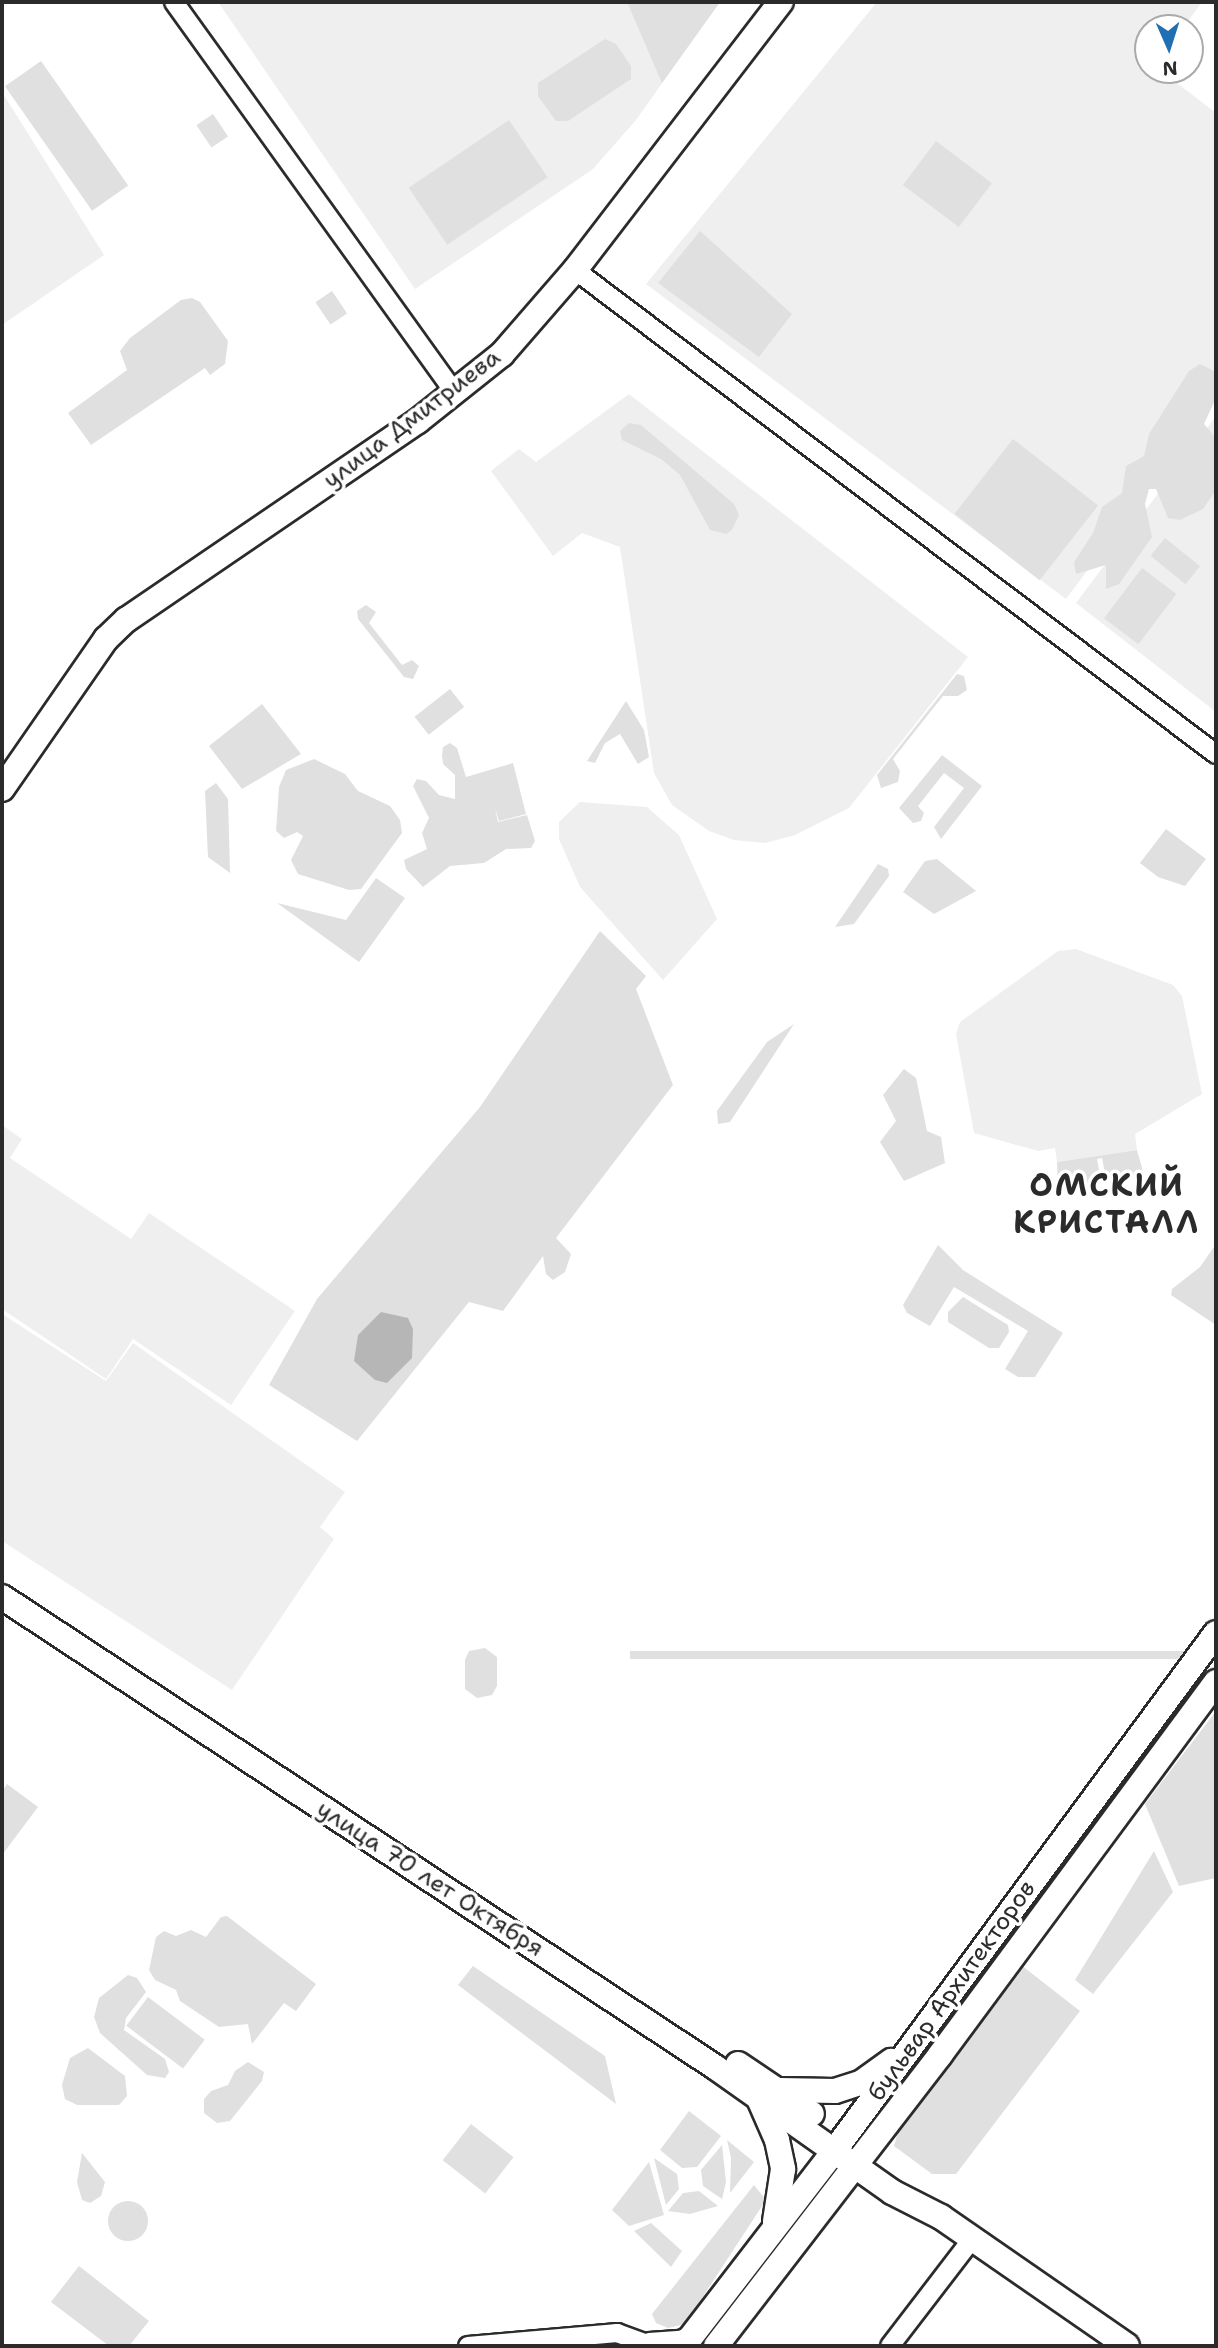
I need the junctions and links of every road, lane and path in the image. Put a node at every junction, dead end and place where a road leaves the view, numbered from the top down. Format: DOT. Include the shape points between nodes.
graph roads {
  1 [pos="174,2"];
  2 [pos="781,2"];
  3 [pos="575,270"];
  4 [pos="455,393"];
  5 [pos="1216,754"];
  6 [pos="2,789"];
  7 [pos="2,1577"];
  8 [pos="2,1597"];
  9 [pos="1215,1635"];
  10 [pos="1216,1682"];
  11 [pos="1216,1698"];
  12 [pos="1184,1724"];
  13 [pos="918,2037"];
  14 [pos="768,2094"];
  15 [pos="840,2144"];
  16 [pos="860,2159"];
  17 [pos="771,2233"];
  18 [pos="972,2239"];
  19 [pos="690,2339"];
  20 [pos="649,2343"];
  21 [pos="468,2346"];
  22 [pos="716,2346"];
  23 [pos="890,2346"];
  24 [pos="1127,2346"];
  1 -- 4 [label="street"];
  2 -- 3 [label="main road, улица Дмитриева"];
  3 -- 4 [label="main road, улица Дмитриева" via="502,354"];
  3 -- 5 [label="street"];
  4 -- 6 [label="main road, улица Дмитриева" via="126,620 106,639"];
  7 -- 14 [label="main road, улица 70 лет Октября"];
  8 -- 14 [label="main road, улица 70 лет Октября"];
  9 -- 13 [label="main road, бульвар Архитекторов"];
  10 -- 12 [label="main road, бульвар Архитекторов"];
  11 -- 12 [label="main road"];
  12 -- 16 [label="main road, бульвар Архитекторов"];
  13 -- 14 [label="main road" via="862,2081 828,2092"];
  13 -- 15 [label="main road, бульвар Архитекторов"];
  14 -- 15 [label="main road, улица 70 лет Октября"];
  14 -- 17 [label="main road" via="783,2169"];
  15 -- 16 [label="main road, улица 70 лет Октября"];
  15 -- 17 [label="main road, бульвар Архитекторов"];
  16 -- 18 [label="main road, улица 70 лет Октября" via="892,2192"];
  16 -- 22 [label="main road, бульвар Архитекторов"];
  17 -- 19 [label="main road, бульвар Архитекторов"];
  18 -- 23 [label="street"];
  18 -- 24 [label="main road, улица 70 лет Октября"];
  19 -- 20 [label="street"];
  20 -- 21 [label="street" via="617,2333"];
}
